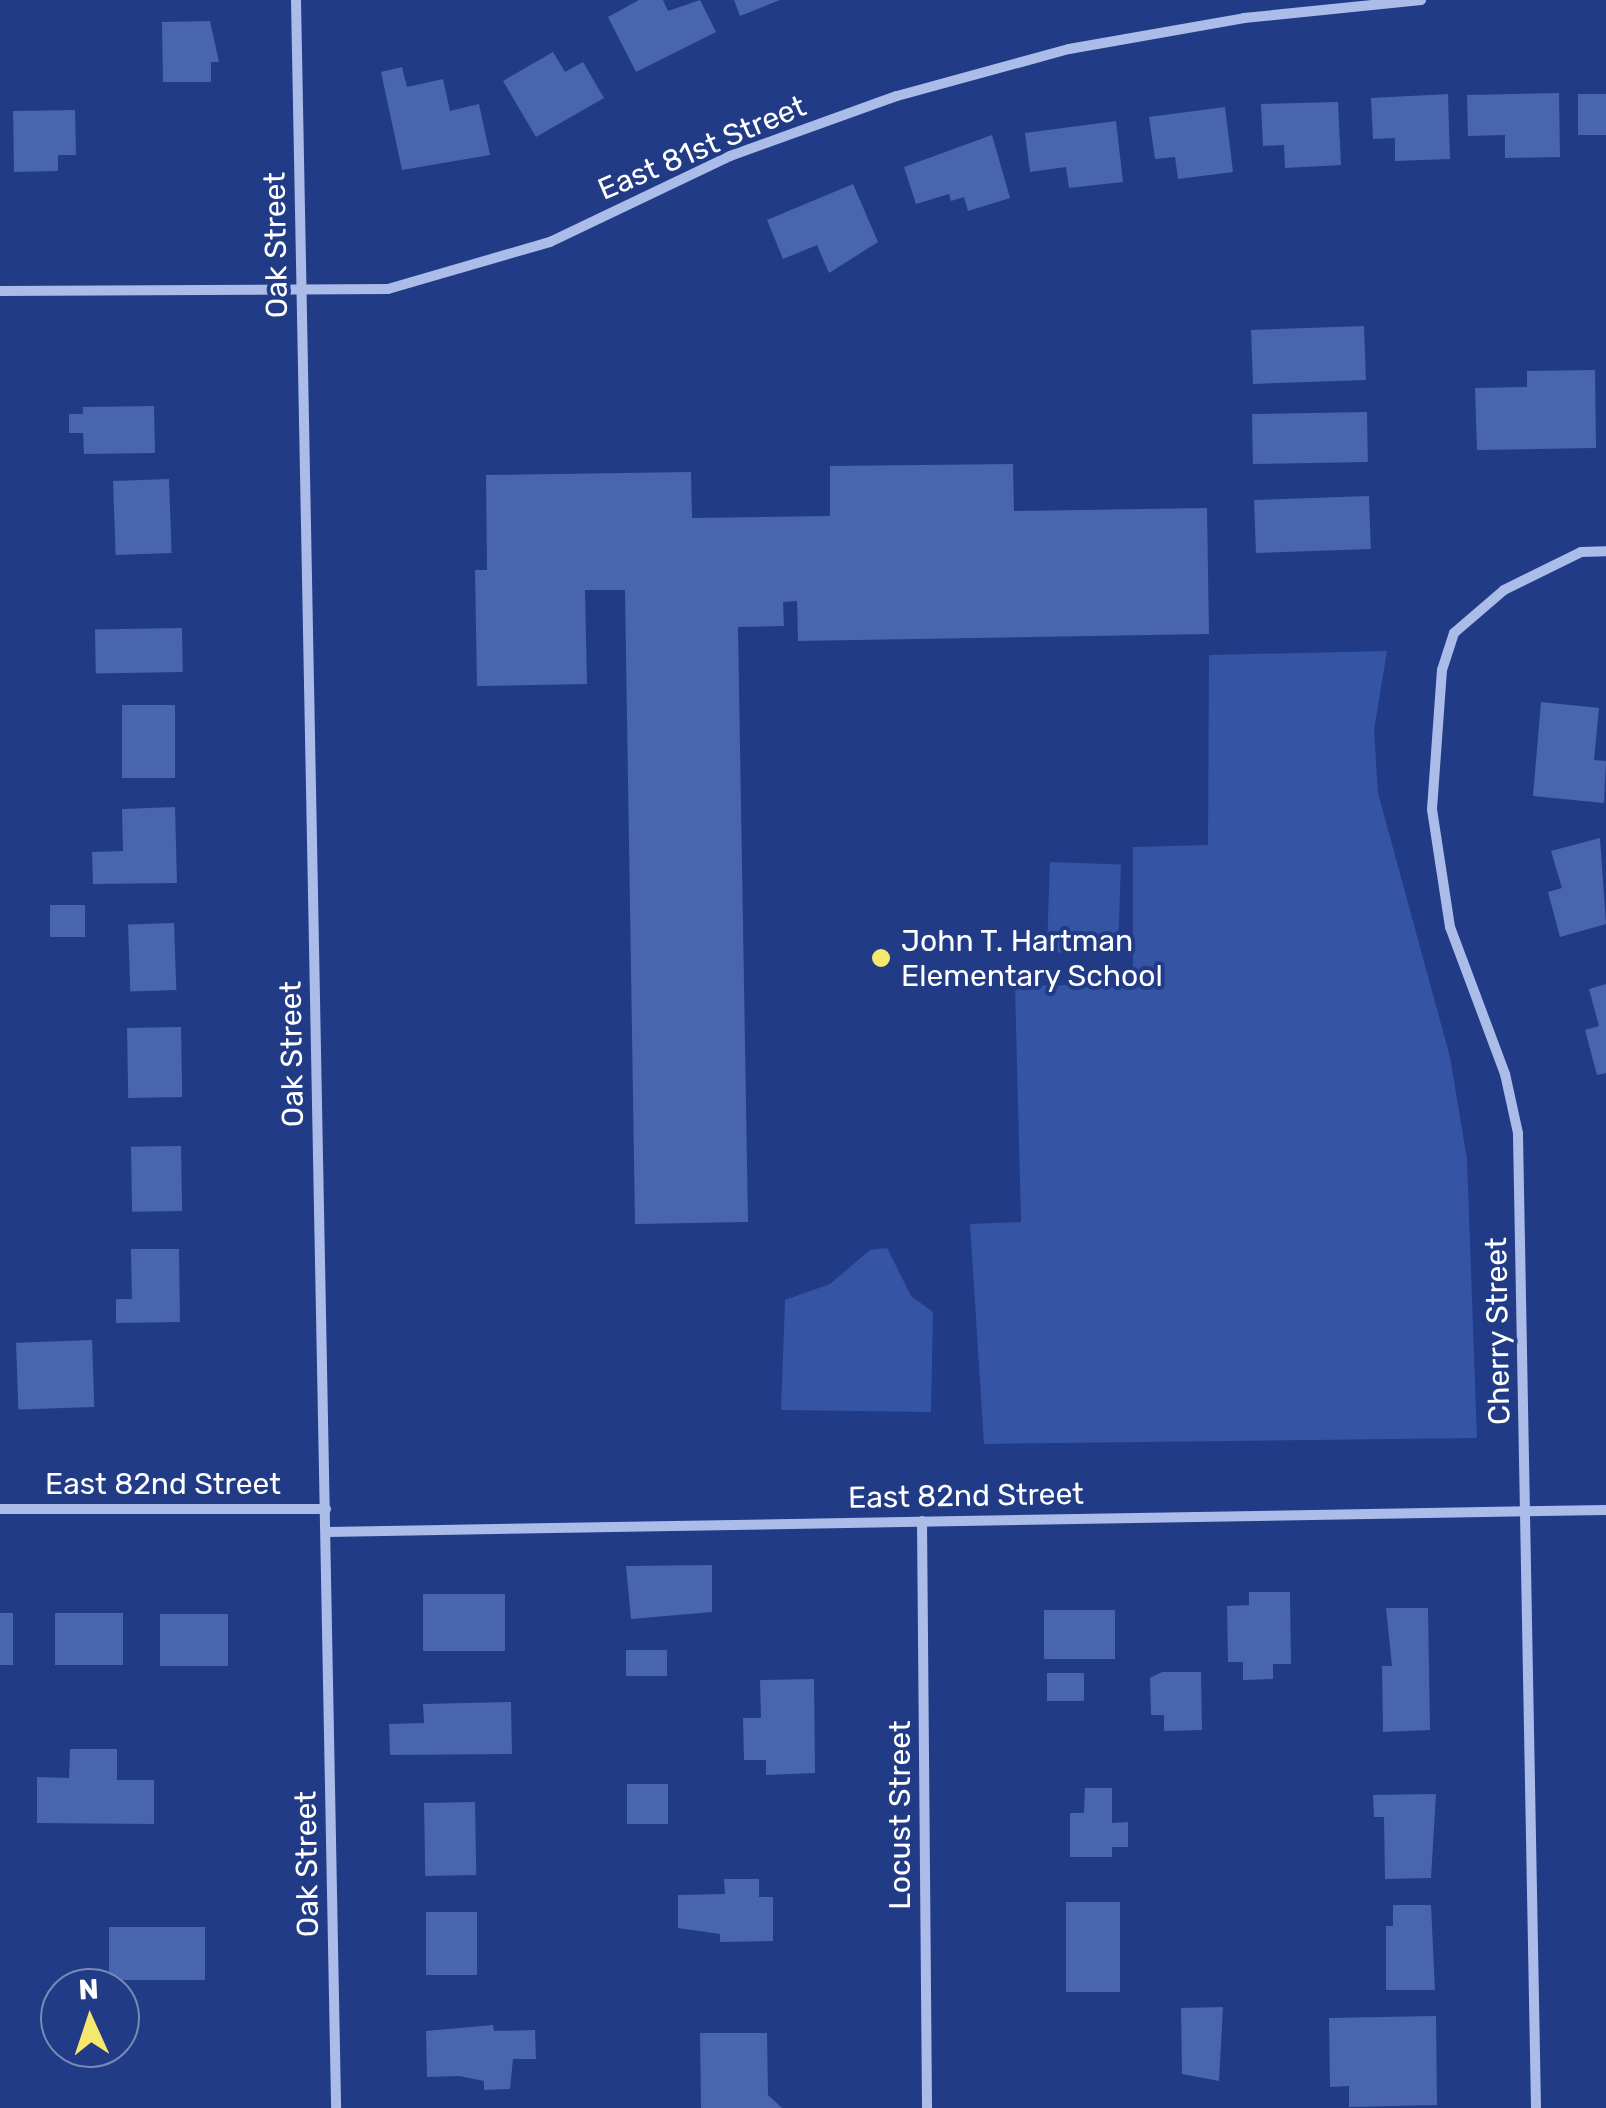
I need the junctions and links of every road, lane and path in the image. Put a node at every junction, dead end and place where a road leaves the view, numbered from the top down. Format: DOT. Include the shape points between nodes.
graph roads {
  1 [pos="296,0"];
  2 [pos="1421,0"];
  3 [pos="302,290"];
  4 [pos="0,291"];
  5 [pos="1606,551"];
  6 [pos="0,1509"];
  7 [pos="326,1509"];
  8 [pos="1527,1510"];
  9 [pos="1606,1510"];
  10 [pos="922,1521"];
  11 [pos="327,1532"];
  12 [pos="336,2108"];
  13 [pos="927,2108"];
  14 [pos="1536,2108"];
  1 -- 3 [label="street, Oak Street"];
  2 -- 3 [label="street, East 81st Street" via="1244,18 1068,49 897,96 730,156 550,242 472,270 388,290"];
  3 -- 4 [label="street, East 81st Street"];
  3 -- 7 [label="street, Oak Street"];
  5 -- 8 [label="street, Cherry Street" via="1581,552 1504,590 1454,633 1442,670 1432,809 1450,927 1505,1074 1518,1133"];
  6 -- 7 [label="street, East 82nd Street"];
  7 -- 11 [label="street, Oak Street"];
  8 -- 9 [label="street, East 82nd Street"];
  8 -- 10 [label="street, East 82nd Street"];
  8 -- 14 [label="street, Cherry Street"];
  10 -- 11 [label="street, East 82nd Street"];
  10 -- 13 [label="street, Locust Street"];
  11 -- 12 [label="street, Oak Street"];
}
